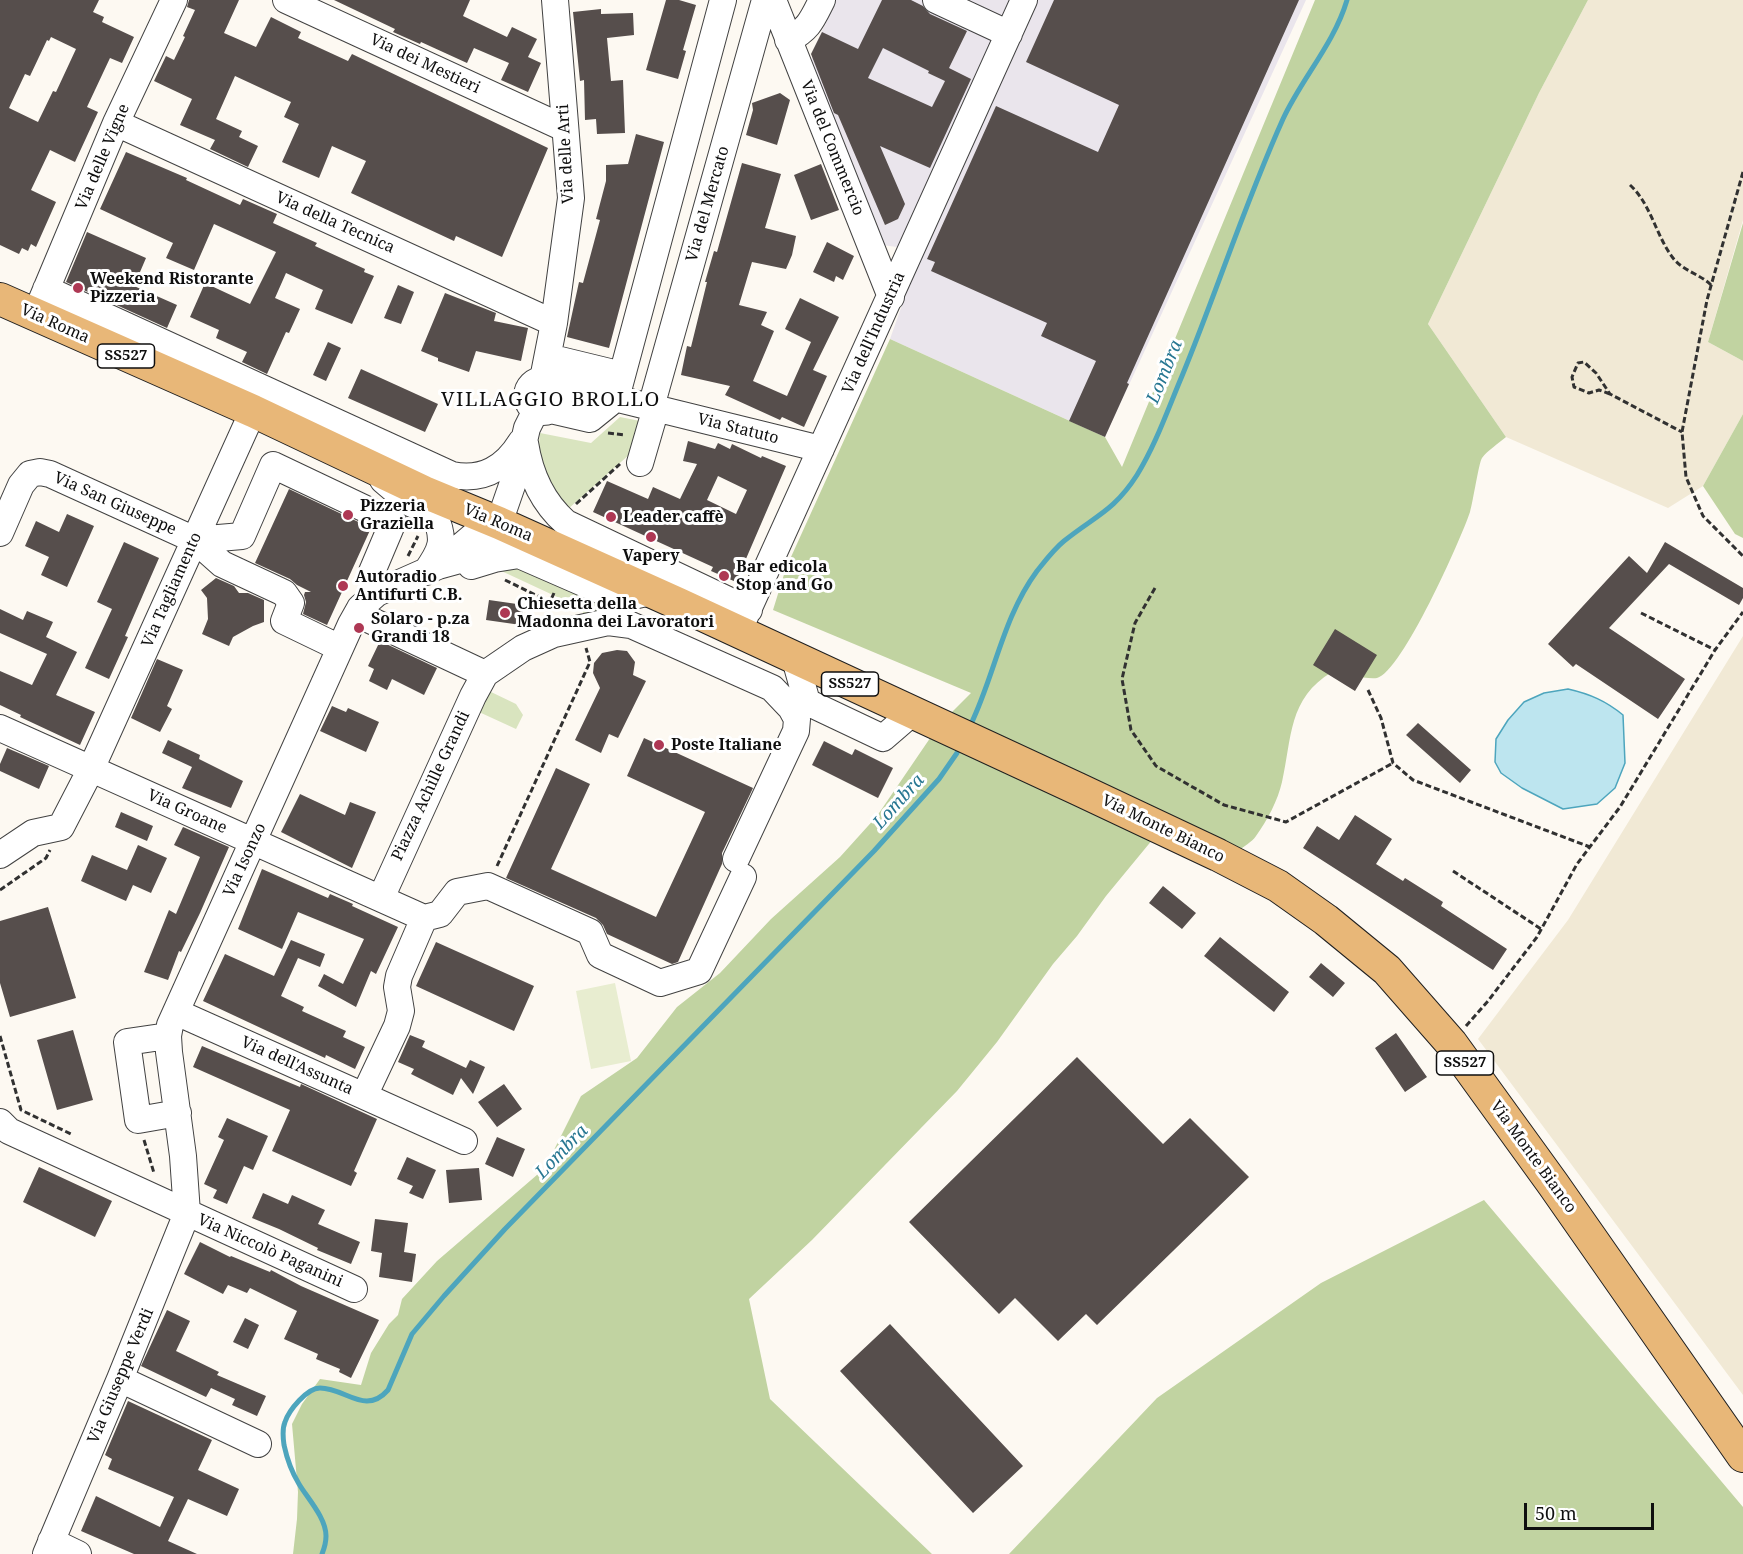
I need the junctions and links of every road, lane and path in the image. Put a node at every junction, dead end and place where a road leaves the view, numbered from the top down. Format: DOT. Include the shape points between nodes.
graph roads {
  1 [pos="174,0"];
  2 [pos="286,0"];
  3 [pos="555,0"];
  4 [pos="723,0"];
  5 [pos="765,0"];
  6 [pos="773,0"];
  7 [pos="822,0"];
  8 [pos="936,0"];
  9 [pos="1024,0"];
  10 [pos="1009,34"];
  11 [pos="788,40"];
  12 [pos="116,123"];
  13 [pos="564,128"];
  14 [pos="1743,172"];
  15 [pos="1630,185"];
  16 [pos="1711,285"];
  17 [pos="891,297"];
  18 [pos="0,299"];
  19 [pos="41,302"];
  20 [pos="554,322"];
  21 [pos="548,373"];
  22 [pos="619,387"];
  23 [pos="1610,394"];
  24 [pos="653,408"];
  25 [pos="543,410"];
  26 [pos="253,411"];
  27 [pos="600,432"];
  28 [pos="1682,432"];
  29 [pos="627,436"];
  30 [pos="525,437"];
  31 [pos="821,449"];
  32 [pos="633,461"];
  33 [pos="365,464"];
  34 [pos="576,504"];
  35 [pos="499,523"];
  36 [pos="0,533"];
  37 [pos="195,540"];
  38 [pos="1743,556"];
  39 [pos="437,568"];
  40 [pos="1155,588"];
  41 [pos="650,592"];
  42 [pos="369,601"];
  43 [pos="550,602"];
  44 [pos="1743,612"];
  45 [pos="1641,613"];
  46 [pos="743,621"];
  47 [pos="580,628"];
  48 [pos="340,648"];
  49 [pos="1715,650"];
  50 [pos="485,674"];
  51 [pos="1368,690"];
  52 [pos="0,728"];
  53 [pos="963,735"];
  54 [pos="1393,763"];
  55 [pos="91,769"];
  56 [pos="61,827"];
  57 [pos="254,842"];
  58 [pos="1590,847"];
  59 [pos="0,855"];
  60 [pos="1453,871"];
  61 [pos="488,886"];
  62 [pos="0,890"];
  63 [pos="381,898"];
  64 [pos="424,918"];
  65 [pos="1541,929"];
  66 [pos="176,1012"];
  67 [pos="0,1036"];
  68 [pos="168,1036"];
  69 [pos="1450,1043"];
  70 [pos="364,1096"];
  71 [pos="178,1113"];
  72 [pos="138,1120"];
  73 [pos="0,1122"];
  74 [pos="72,1134"];
  75 [pos="464,1141"];
  76 [pos="144,1168"];
  77 [pos="186,1204"];
  78 [pos="354,1289"];
  79 [pos="120,1379"];
  80 [pos="258,1444"];
  81 [pos="1743,1456"];
  82 [pos="49,1548"];
  83 [pos="78,1554"];
  1 -- 12 [label="street, Via delle Vigne"];
  2 -- 13 [label="street, Via dei Mestieri"];
  3 -- 13 [label="street, Via delle Arti"];
  4 -- 22 [label="street"];
  5 -- 24 [label="street, Via del Mercato"];
  6 -- 11 [label="street, Via del Commercio"];
  7 -- 11 [label="street" via="811,23"];
  8 -- 10 [label="street"];
  9 -- 10 [label="street, Via dell'Industria"];
  10 -- 17 [label="street, Via dell'Industria"];
  11 -- 17 [label="street, Via del Commercio"];
  12 -- 19 [label="street, Via delle Vigne"];
  12 -- 20 [label="street, Via della Tecnica"];
  13 -- 20 [label="street, Via delle Arti" via="571,198"];
  14 -- 16 [label="path"];
  15 -- 16 [label="path" via="1644,202 1674,260"];
  16 -- 28 [label="path"];
  17 -- 31 [label="street, Via dell'Industria"];
  18 -- 19 [label="main road, Via Roma / SS527"];
  19 -- 26 [label="main road, Via Roma / SS527"];
  19 -- 30 [label="street" via="452,476 465,478 493,472 511,457"];
  20 -- 21 [label="street, Via delle Arti"];
  21 -- 22 [label="street, Via Statuto"];
  21 -- 25 [label="street" via="527,391 528,402"];
  22 -- 24 [label="street, Via Statuto"];
  22 -- 25 [label="street" via="590,419"];
  23 -- 23 [label="path" via="1596,373 1584,362 1578,363 1572,377 1574,387 1589,393 1599,390"];
  23 -- 28 [label="path"];
  24 -- 31 [label="street, Via Statuto"];
  24 -- 32 [label="street"];
  25 -- 30 [label="street" via="526,428"];
  26 -- 33 [label="main road, Via Roma / SS527"];
  26 -- 37 [label="street, Via Tagliamento"];
  27 -- 29 [label="path"];
  28 -- 38 [label="path" via="1686,477 1703,516"];
  30 -- 35 [label="street"];
  30 -- 46 [label="street, Via Roma" via="528,459 547,504 561,519"];
  31 -- 46 [label="street, Via dell'Industria"];
  32 -- 34 [label="path"];
  33 -- 35 [label="main road, Via Roma / SS527"];
  33 -- 39 [label="street" via="410,503 434,513 441,530"];
  35 -- 39 [label="street" via="496,540 487,551"];
  35 -- 41 [label="main road, Via Roma / SS527"];
  36 -- 37 [label="street, Via San Giuseppe" via="21,485 30,474 40,472"];
  37 -- 42 [label="street" via="242,536 273,465 393,522 370,574"];
  37 -- 48 [label="street" via="222,564 284,593 291,603 284,621"];
  37 -- 55 [label="street, Via Tagliamento"];
  39 -- 41 [label="street" via="467,567 519,555 620,599"];
  39 -- 42 [label="street"];
  40 -- 54 [label="path" via="1135,622 1122,679 1131,730 1156,766 1224,805 1286,822"];
  41 -- 46 [label="main road, Via Roma / SS527"];
  42 -- 48 [label="street, Via Isonzo"];
  42 -- 50 [label="street" via="370,620"];
  43 -- 47 [label="path" via="576,614"];
  44 -- 49 [label="path"];
  45 -- 49 [label="path"];
  46 -- 53 [label="main road, Via Roma / SS527" via="795,659"];
  47 -- 50 [label="street, Piazza Achille Grandi" via="523,648"];
  47 -- 61 [label="path" via="590,662"];
  47 -- 61 [label="street, Piazza Achille Grandi" via="608,622 631,625 772,688 797,719 796,731 699,971 660,983 600,955 590,932"];
  48 -- 57 [label="street, Via Isonzo"];
  49 -- 58 [label="path" via="1620,807"];
  50 -- 63 [label="street, Piazza Achille Grandi"];
  51 -- 54 [label="path" via="1381,718"];
  52 -- 55 [label="street, Via Groane"];
  53 -- 69 [label="main road, Via Monte Bianco / SS527" via="1278,886 1387,969"];
  54 -- 58 [label="path" via="1413,780"];
  55 -- 56 [label="street, Via Tagliamento"];
  55 -- 57 [label="street, Via Groane"];
  56 -- 59 [label="street" via="33,833"];
  56 -- 62 [label="path" via="46,858"];
  57 -- 63 [label="street, Via Groane"];
  57 -- 66 [label="street, Via Isonzo"];
  58 -- 65 [label="path"];
  60 -- 65 [label="path"];
  61 -- 64 [label="street" via="457,892 440,914"];
  63 -- 64 [label="street"];
  64 -- 70 [label="street, Via dell'Assunta" via="396,987 401,1011 397,1026"];
  65 -- 69 [label="path" via="1488,1001"];
  66 -- 68 [label="street, Via Isonzo"];
  66 -- 70 [label="street, Via dell'Assunta"];
  67 -- 74 [label="path" via="21,1110"];
  68 -- 71 [label="street, Via Isonzo"];
  68 -- 72 [label="street" via="127,1042"];
  69 -- 81 [label="main road, Via Monte Bianco / SS527"];
  70 -- 75 [label="street"];
  71 -- 72 [label="street"];
  71 -- 77 [label="street, Via Isonzo"];
  72 -- 76 [label="path" via="154,1173"];
  73 -- 77 [label="street, Via Niccolò Paganini" via="9,1131"];
  77 -- 78 [label="street, Via Niccolò Paganini"];
  77 -- 79 [label="street, Via Giuseppe Verdi"];
  79 -- 80 [label="street"];
  79 -- 82 [label="street, Via Giuseppe Verdi"];
  82 -- 83 [label="street"];
}
